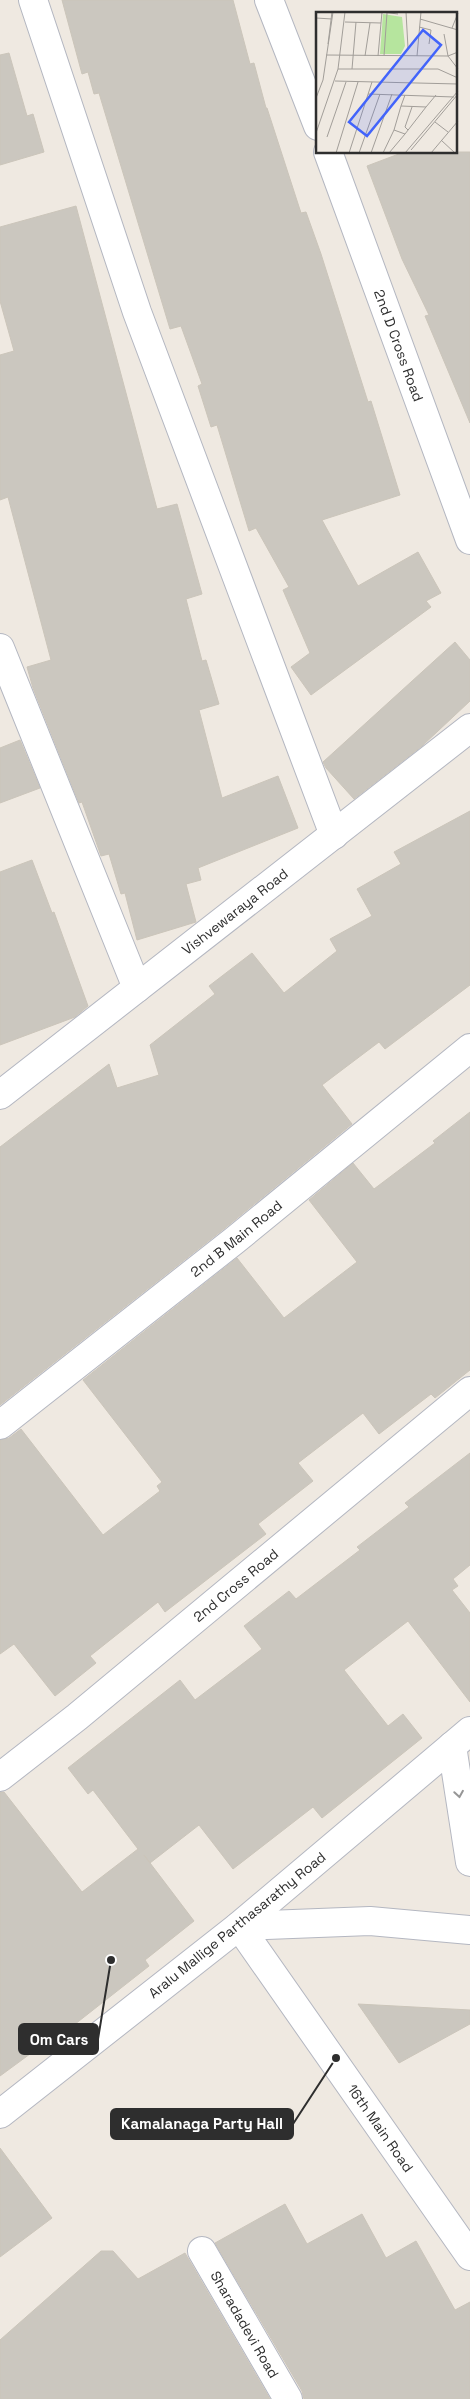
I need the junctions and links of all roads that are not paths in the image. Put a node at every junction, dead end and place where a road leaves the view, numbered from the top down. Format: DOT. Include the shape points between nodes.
graph roads {
  1 [pos="33,0"];
  2 [pos="270,0"];
  3 [pos="316,121"];
  4 [pos="329,154"];
  5 [pos="470,540"];
  6 [pos="0,648"];
  7 [pos="470,728"];
  8 [pos="334,834"];
  9 [pos="137,988"];
  10 [pos="470,1048"];
  11 [pos="0,1095"];
  12 [pos="470,1391"];
  13 [pos="0,1425"];
  14 [pos="461,1739"];
  15 [pos="0,1777"];
  16 [pos="470,1862"];
  17 [pos="239,1926"];
  18 [pos="470,1930"];
  19 [pos="0,2114"];
  20 [pos="202,2251"];
  21 [pos="470,2256"];
  22 [pos="288,2399"];
  1 -- 8 [label="street" via="137,312"];
  2 -- 3 [label="street"];
  4 -- 5 [label="street, 2nd D Cross Road"];
  6 -- 9 [label="street"];
  7 -- 8 [label="street, Vishvewaraya Road"];
  8 -- 9 [label="street, Vishvewaraya Road"];
  9 -- 11 [label="street, Vishvewaraya Road"];
  10 -- 13 [label="street, 2nd B Main Road" via="235,1240"];
  12 -- 15 [label="street, 2nd Cross Road" via="77,1717"];
  14 -- 16 [label="street, one-way"];
  14 -- 17 [label="street, Aralu Mallige Parthasarathy Road"];
  17 -- 18 [label="street" via="370,1921"];
  17 -- 19 [label="street, Aralu Mallige Parthasarathy Road"];
  17 -- 21 [label="street, 16th Main Road"];
  20 -- 22 [label="street, Sharadadevi Road"];
}
